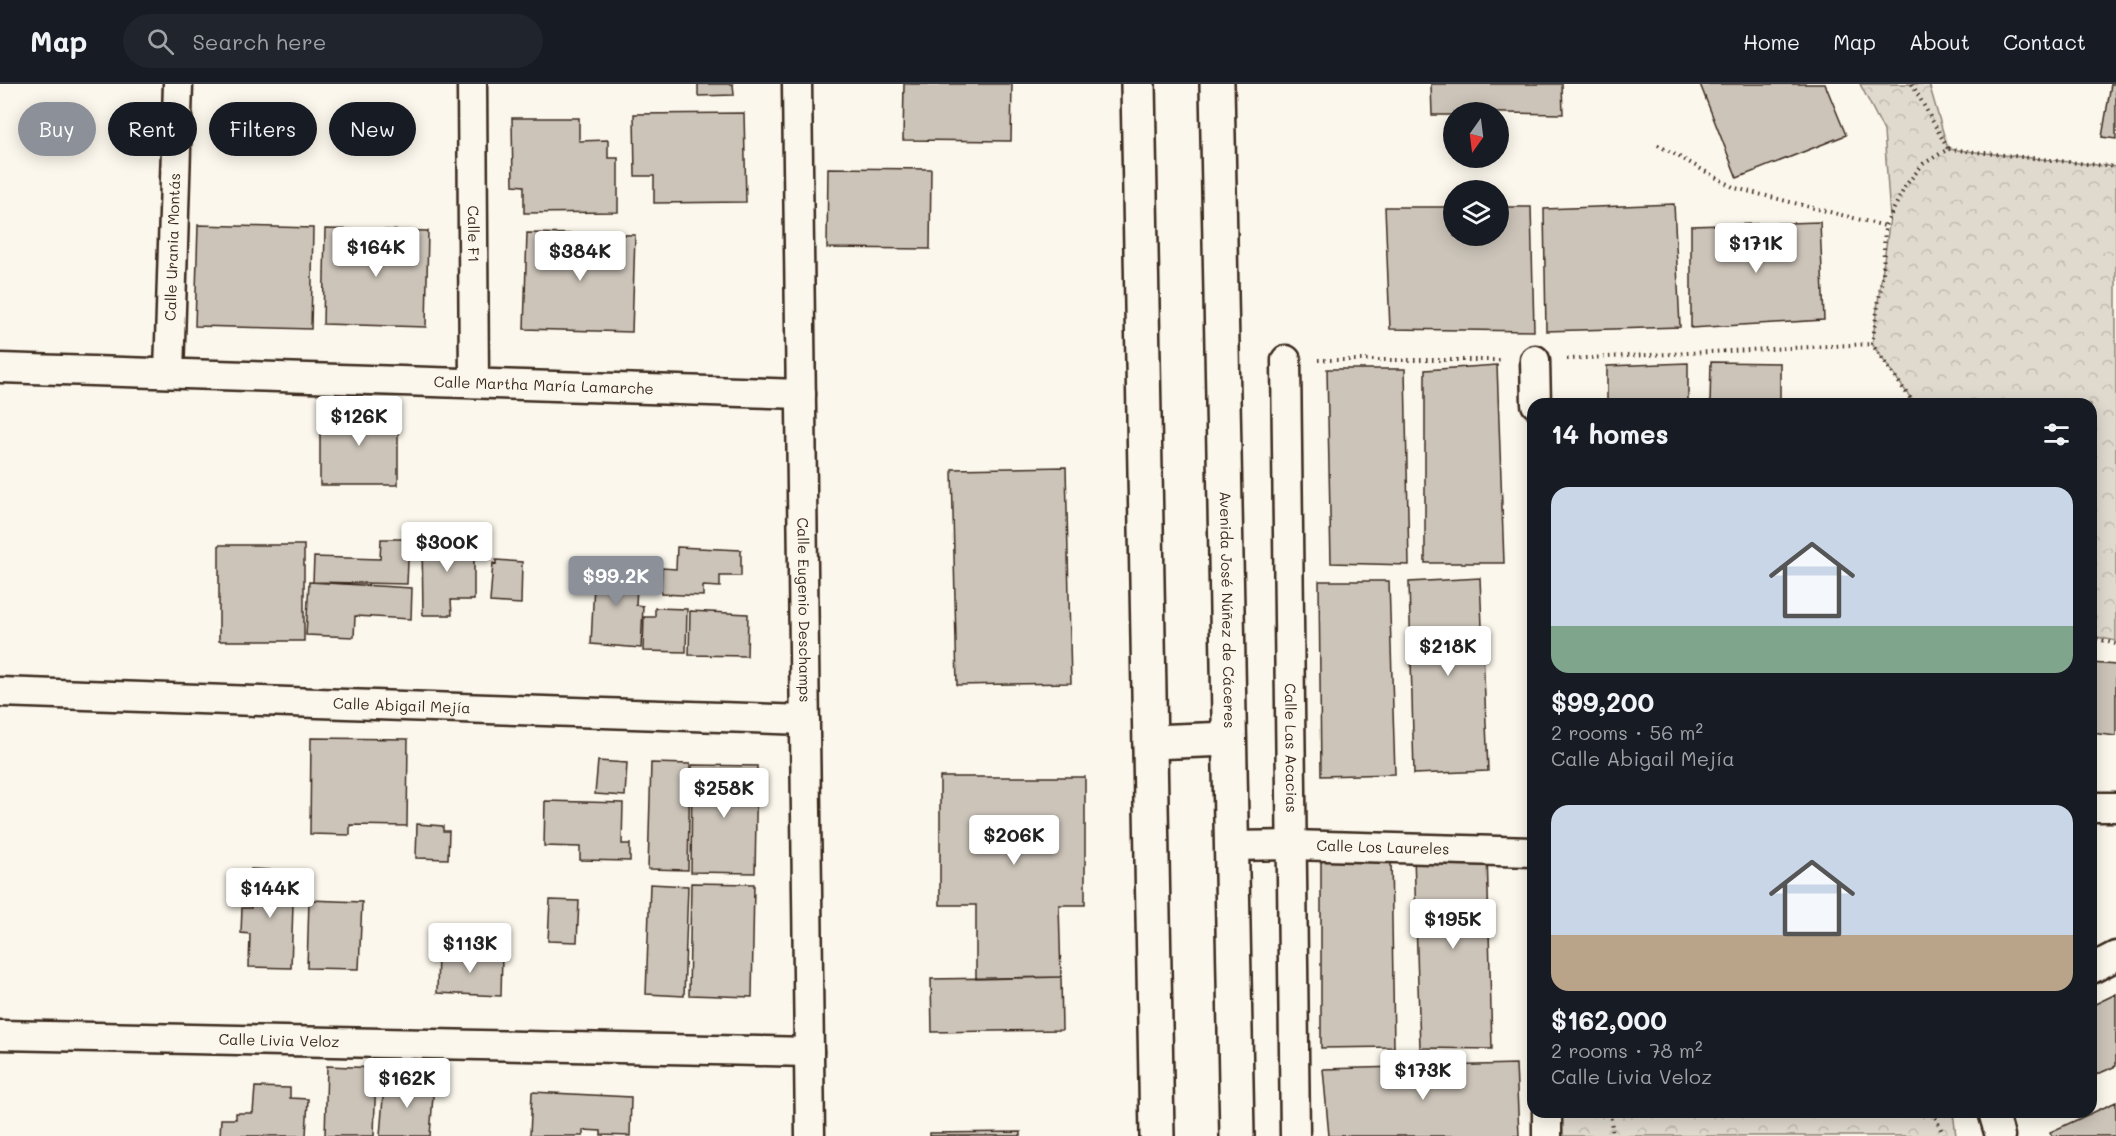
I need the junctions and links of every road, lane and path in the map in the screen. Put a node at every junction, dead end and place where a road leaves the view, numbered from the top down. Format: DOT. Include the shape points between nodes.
graph roads {
  1 [pos="178,84"];
  2 [pos="472,84"];
  3 [pos="797,84"];
  4 [pos="1138,84"];
  5 [pos="1217,84"];
  6 [pos="1912,84"];
  7 [pos="1658,145"];
  8 [pos="1948,149"];
  9 [pos="2116,167"];
  10 [pos="1885,226"];
  11 [pos="1286,360"];
  12 [pos="1535,360"];
  13 [pos="0,368"];
  14 [pos="169,373"];
  15 [pos="474,383"];
  16 [pos="801,394"];
  17 [pos="1536,398"];
  18 [pos="1910,398"];
  19 [pos="2097,639"];
  20 [pos="2116,644"];
  21 [pos="0,692"];
  22 [pos="805,720"];
  23 [pos="1229,739"];
  24 [pos="1150,742"];
  25 [pos="2097,807"];
  26 [pos="2116,807"];
  27 [pos="1292,845"];
  28 [pos="1231,846"];
  29 [pos="1527,852"];
  30 [pos="2116,956"];
  31 [pos="2097,966"];
  32 [pos="0,1035"];
  33 [pos="809,1052"];
  34 [pos="1547,1118"];
  35 [pos="1611,1118"];
  36 [pos="1936,1118"];
  37 [pos="1995,1118"];
  38 [pos="810,1136"];
  39 [pos="1157,1136"];
  40 [pos="1237,1136"];
  41 [pos="1295,1136"];
  42 [pos="1547,1136"];
  43 [pos="1613,1136"];
  44 [pos="1944,1136"];
  45 [pos="2000,1136"];
  1 -- 14 [label="street, Calle Urania Montás"];
  2 -- 15 [label="street, Calle F1"];
  3 -- 16 [label="street, Calle Eugenio Deschamps"];
  4 -- 24 [label="main road"];
  5 -- 23 [label="main road, Avenida José Núñez de Cáceres"];
  6 -- 8 [label="path"];
  7 -- 10 [label="path" via="1735,188"];
  8 -- 9 [label="path"];
  8 -- 10 [label="path" via="1923,164 1906,185"];
  10 -- 18 [label="path" via="1883,273 1872,344"];
  11 -- 27 [label="street, Calle Las Acacias"];
  12 -- 17 [label="street"];
  13 -- 14 [label="street, Calle Martha María Lamarche"];
  14 -- 15 [label="street, Calle Martha María Lamarche"];
  15 -- 16 [label="street, Calle Martha María Lamarche"];
  16 -- 22 [label="street, Calle Eugenio Deschamps"];
  19 -- 20 [label="path"];
  21 -- 22 [label="street, Calle Abigail Mejía"];
  22 -- 33 [label="street, Calle Eugenio Deschamps"];
  23 -- 24 [label="main road"];
  23 -- 28 [label="main road, Avenida José Núñez de Cáceres"];
  24 -- 39 [label="main road"];
  25 -- 26 [label="street"];
  27 -- 28 [label="street, Calle Los Laureles"];
  27 -- 29 [label="street, Calle Los Laureles"];
  27 -- 41 [label="street, Calle Las Acacias"];
  28 -- 40 [label="main road, Avenida José Núñez de Cáceres"];
  30 -- 31 [label="street"];
  32 -- 33 [label="street, Calle Livia Veloz"];
  33 -- 38 [label="street, Calle Eugenio Deschamps"];
  34 -- 42 [label="street"];
  35 -- 43 [label="path"];
  36 -- 44 [label="path"];
  37 -- 45 [label="street"];
}
